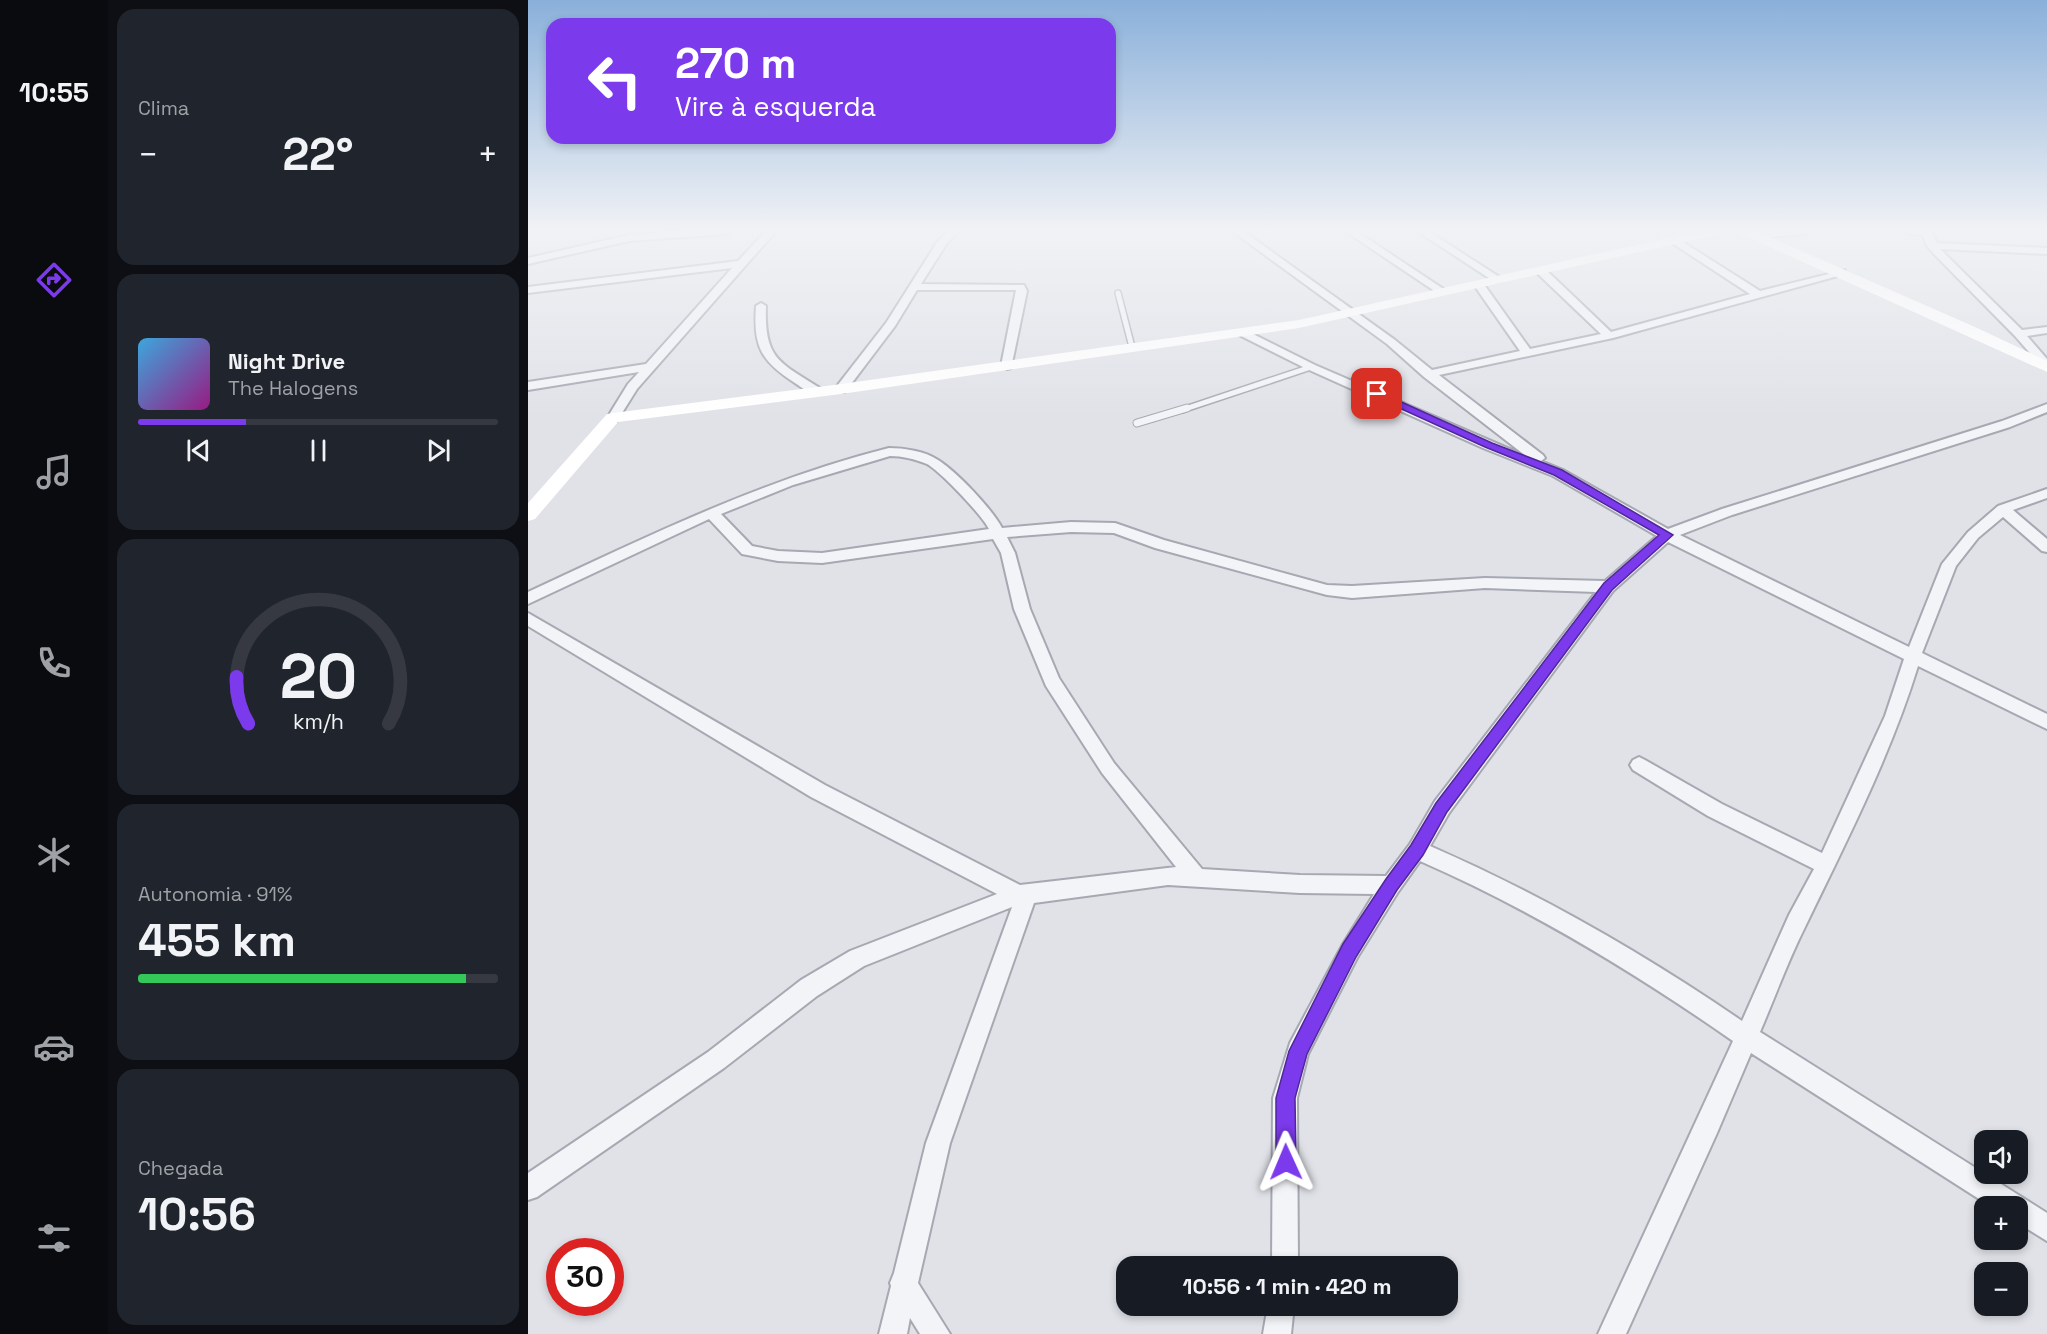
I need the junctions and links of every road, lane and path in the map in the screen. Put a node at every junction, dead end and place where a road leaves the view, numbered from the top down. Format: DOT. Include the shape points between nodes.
graph roads {
  1 [pos="716,293"];
  2 [pos="910,293"];
  3 [pos="1022,293"];
  4 [pos="1119,293"];
  5 [pos="1323,293"];
  6 [pos="1437,293"];
  7 [pos="1485,293"];
  8 [pos="1564,293"];
  9 [pos="1756,293"];
  10 [pos="1765,293"];
  11 [pos="1888,293"];
  12 [pos="1977,293"];
  13 [pos="1759,295"];
  14 [pos="761,306"];
  15 [pos="1350,313"];
  16 [pos="2047,330"];
  17 [pos="1243,333"];
  18 [pos="2019,334"];
  19 [pos="1609,336"];
  20 [pos="1132,347"];
  21 [pos="1528,354"];
  22 [pos="650,366"];
  23 [pos="1007,366"];
  24 [pos="2047,366"];
  25 [pos="1311,367"];
  26 [pos="1428,374"];
  27 [pos="528,386"];
  28 [pos="841,389"];
  29 [pos="816,391"];
  30 [pos="2047,408"];
  31 [pos="613,418"];
  32 [pos="1137,423"];
  33 [pos="1558,473"];
  34 [pos="2047,493"];
  35 [pos="2003,509"];
  36 [pos="711,513"];
  37 [pos="528,515"];
  38 [pos="998,533"];
  39 [pos="1667,535"];
  40 [pos="2047,547"];
  41 [pos="1608,587"];
  42 [pos="528,598"];
  43 [pos="528,619"];
  44 [pos="1912,656"];
  45 [pos="2047,722"];
  46 [pos="1639,765"];
  47 [pos="1417,850"];
  48 [pos="1826,864"];
  49 [pos="1197,878"];
  50 [pos="1391,885"];
  51 [pos="1023,895"];
  52 [pos="1745,1036"];
  53 [pos="528,1188"];
  54 [pos="1997,1196"];
  55 [pos="2028,1216"];
  56 [pos="2047,1228"];
  57 [pos="1285,1256"];
  58 [pos="903,1283"];
  59 [pos="1279,1316"];
  60 [pos="893,1334"];
  61 [pos="936,1334"];
  62 [pos="1277,1334"];
  63 [pos="1612,1334"];
  1 -- 22 [label="street"];
  2 -- 28 [label="street"];
  3 -- 23 [label="street"];
  4 -- 20 [label="lane"];
  5 -- 15 [label="street"];
  6 -- 15 [label="street"];
  7 -- 21 [label="street"];
  8 -- 19 [label="street"];
  9 -- 13 [label="street"];
  10 -- 13 [label="street"];
  11 -- 24 [label="street"];
  12 -- 18 [label="street"];
  13 -- 19 [label="street"];
  14 -- 29 [label="street" via="759,330 763,349 774,362"];
  15 -- 17 [label="street"];
  15 -- 26 [label="street"];
  16 -- 18 [label="street"];
  17 -- 20 [label="street"];
  17 -- 25 [label="street"];
  18 -- 24 [label="street"];
  19 -- 21 [label="street"];
  20 -- 23 [label="street"];
  21 -- 26 [label="street"];
  22 -- 27 [label="street"];
  22 -- 31 [label="street"];
  23 -- 28 [label="street"];
  25 -- 32 [label="lane"];
  25 -- 33 [label="street"];
  26 -- 33 [label="street"];
  28 -- 29 [label="street"];
  29 -- 31 [label="street"];
  30 -- 39 [label="street"];
  31 -- 37 [label="street"];
  33 -- 39 [label="street"];
  34 -- 35 [label="street"];
  35 -- 40 [label="street"];
  35 -- 44 [label="street" via="1973,535 1949,564"];
  36 -- 38 [label="street" via="747,550 786,557 822,558"];
  36 -- 38 [label="street" via="788,482 889,452 903,452 933,462 975,502"];
  36 -- 42 [label="street"];
  38 -- 41 [label="street" via="1115,528 1327,590 1485,583"];
  38 -- 49 [label="street" via="1008,553 1022,609 1052,681 1108,768"];
  39 -- 41 [label="street"];
  39 -- 44 [label="street"];
  41 -- 47 [label="street" via="1442,807"];
  43 -- 51 [label="street" via="818,791"];
  44 -- 45 [label="street"];
  44 -- 48 [label="street" via="1894,716"];
  46 -- 48 [label="street" via="1714,810"];
  47 -- 50 [label="street"];
  47 -- 52 [label="street" via="1492,883 1582,931"];
  48 -- 52 [label="street"];
  49 -- 50 [label="street"];
  49 -- 51 [label="street" via="1168,876"];
  50 -- 57 [label="street" via="1350,951 1298,1051 1285,1098"];
  51 -- 53 [label="street" via="857,958"];
  51 -- 58 [label="street" via="938,1143"];
  52 -- 54 [label="street"];
  52 -- 63 [label="street" via="1709,1125"];
  55 -- 56 [label="street"];
  58 -- 60 [label="street"];
  58 -- 61 [label="street"];
  59 -- 62 [label="street"];
}
